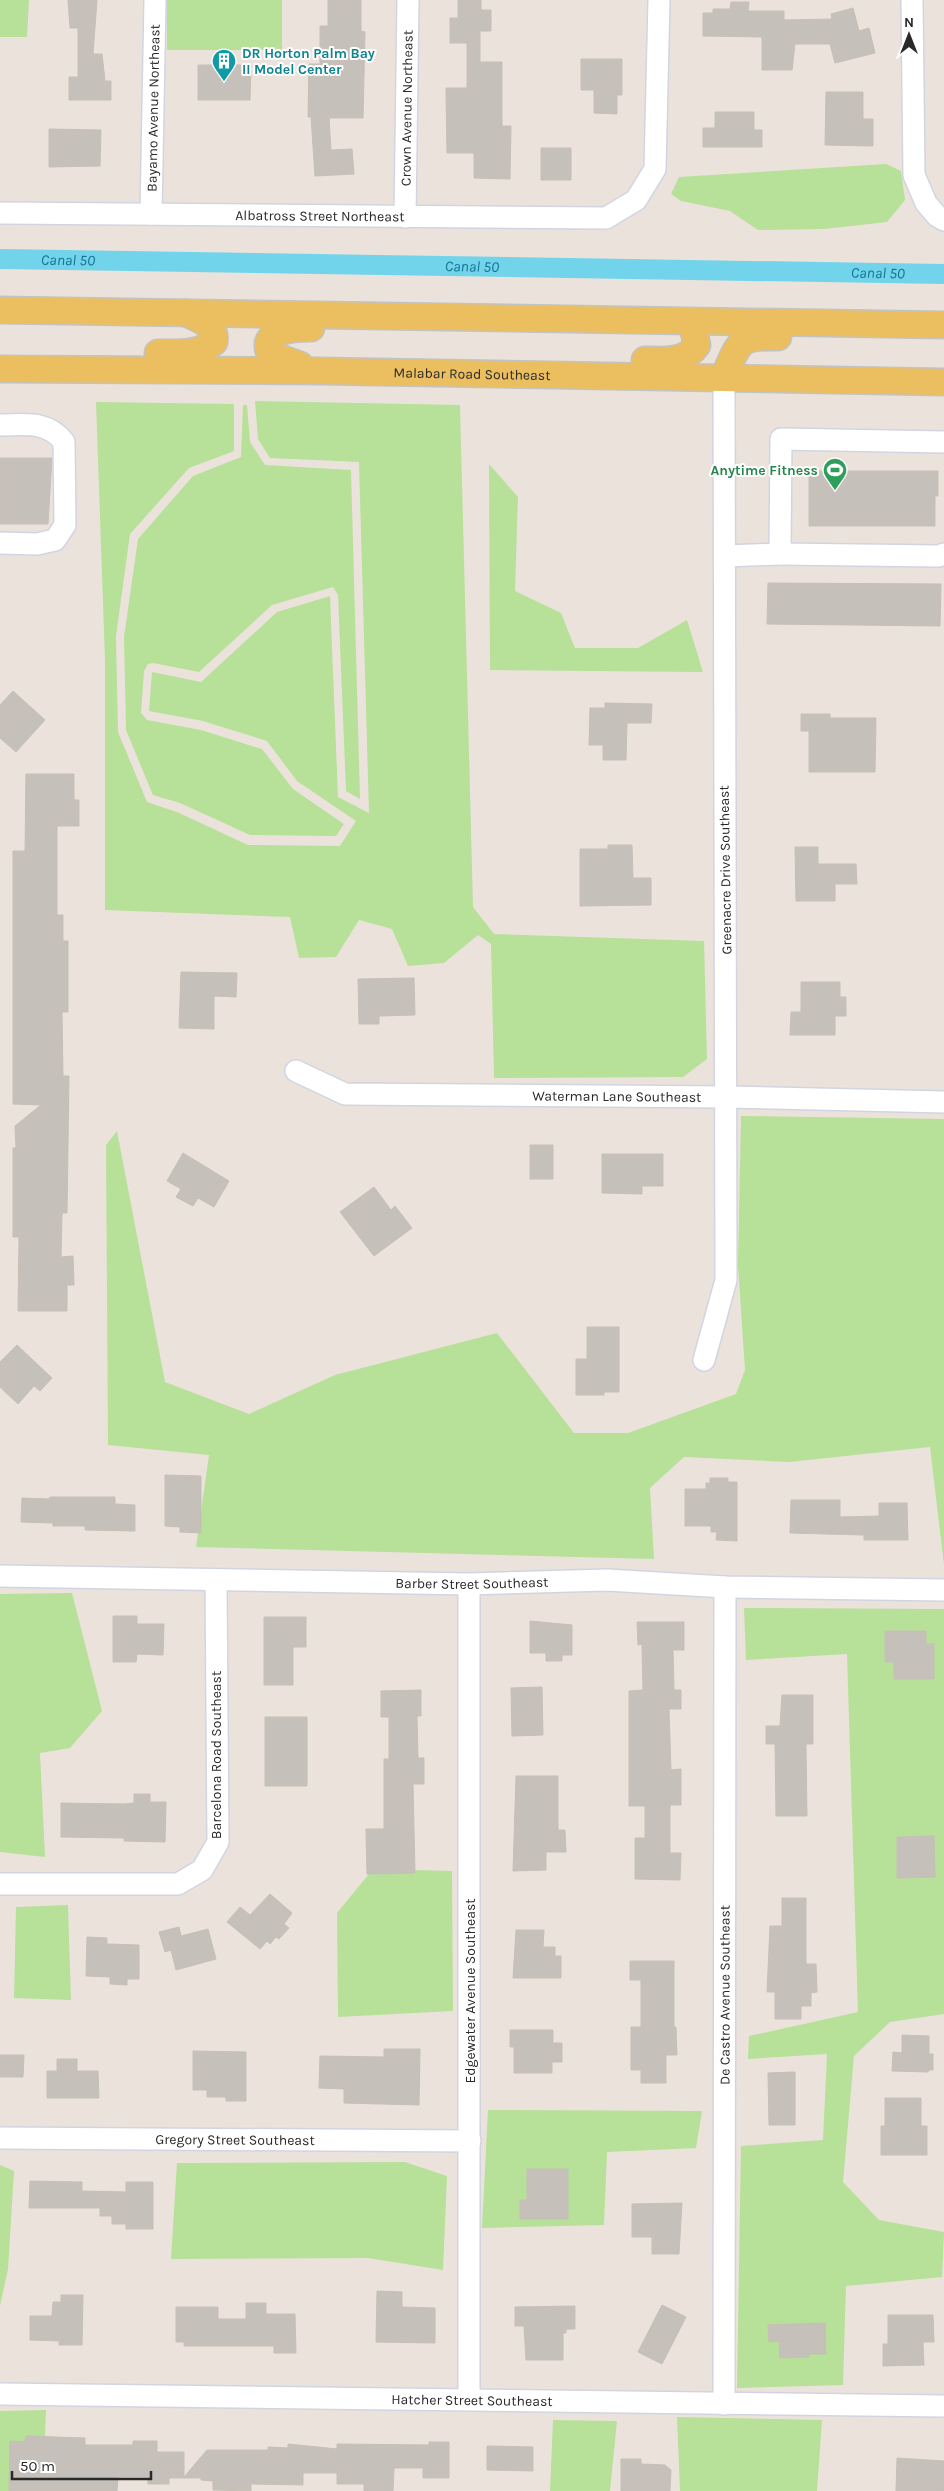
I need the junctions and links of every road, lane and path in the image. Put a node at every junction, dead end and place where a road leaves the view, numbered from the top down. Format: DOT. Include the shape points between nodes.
graph roads {
  1 [pos="154,0"];
  2 [pos="408,0"];
  3 [pos="659,0"];
  4 [pos="912,0"];
  5 [pos="0,213"];
  6 [pos="152,214"];
  7 [pos="405,217"];
  8 [pos="944,220"];
  9 [pos="0,310"];
  10 [pos="186,313"];
  11 [pos="477,318"];
  12 [pos="669,321"];
  13 [pos="944,325"];
  14 [pos="694,332"];
  15 [pos="944,339"];
  16 [pos="0,369"];
  17 [pos="319,370"];
  18 [pos="474,375"];
  19 [pos="724,377"];
  20 [pos="944,382"];
  21 [pos="0,425"];
  22 [pos="944,442"];
  23 [pos="0,543"];
  24 [pos="780,554"];
  25 [pos="944,554"];
  26 [pos="726,556"];
  27 [pos="296,1071"];
  28 [pos="726,1097"];
  29 [pos="944,1102"];
  30 [pos="704,1360"];
  31 [pos="0,1576"];
  32 [pos="216,1580"];
  33 [pos="469,1584"];
  34 [pos="724,1586"];
  35 [pos="944,1590"];
  36 [pos="0,1884"];
  37 [pos="0,2138"];
  38 [pos="470,2141"];
  39 [pos="0,2394"];
  40 [pos="469,2399"];
  41 [pos="724,2404"];
  42 [pos="944,2406"];
  1 -- 6 [label="street, Bayamo Avenue Northeast"];
  2 -- 7 [label="street, Crown Avenue Northeast"];
  3 -- 7 [label="street, Albatross Street Northeast" via="655,169 636,200 606,218"];
  4 -- 8 [label="street" via="914,175 926,203"];
  5 -- 6 [label="street, Albatross Street Northeast"];
  6 -- 7 [label="street, Albatross Street Northeast"];
  9 -- 10 [label="main road"];
  10 -- 11 [label="main road"];
  10 -- 16 [label="main road" via="213,329 216,336 207,348 188,353 46,351"];
  11 -- 12 [label="main road"];
  11 -- 17 [label="main road" via="435,330 308,328 283,331 268,339 266,347 270,354"];
  12 -- 13 [label="main road"];
  12 -- 14 [label="main road"];
  14 -- 18 [label="main road" via="697,345 684,358 526,359 514,360"];
  14 -- 19 [label="main road" via="710,340 723,359"];
  15 -- 19 [label="main road" via="757,336 744,340"];
  16 -- 17 [label="main road, Malabar Road Southeast"];
  17 -- 18 [label="main road, Malabar Road Southeast"];
  18 -- 19 [label="main road, Malabar Road Southeast"];
  19 -- 20 [label="main road, Malabar Road Southeast"];
  19 -- 26 [label="street, Greenacre Drive Southeast"];
  21 -- 23 [label="street" via="38,425 56,431 64,442 65,525 55,540 37,544"];
  22 -- 24 [label="street" via="781,439"];
  24 -- 25 [label="street"];
  24 -- 26 [label="street"];
  26 -- 28 [label="street, Greenacre Drive Southeast"];
  27 -- 28 [label="street, Waterman Lane Southeast" via="345,1094"];
  28 -- 29 [label="street, Waterman Lane Southeast"];
  28 -- 30 [label="street, Greenacre Drive Southeast" via="726,1280"];
  31 -- 32 [label="street, Barber Street Southeast"];
  32 -- 33 [label="street, Barber Street Southeast"];
  32 -- 36 [label="street, Barcelona Road Southeast" via="218,1842 202,1870 178,1884"];
  33 -- 34 [label="street, Barber Street Southeast" via="607,1580"];
  33 -- 38 [label="street, Edgewater Avenue Southeast"];
  34 -- 35 [label="street, Barber Street Southeast"];
  34 -- 41 [label="street, De Castro Avenue Southeast"];
  37 -- 38 [label="street, Gregory Street Southeast"];
  38 -- 40 [label="street, Edgewater Avenue Southeast"];
  39 -- 40 [label="street, Hatcher Street Southeast"];
  40 -- 41 [label="street, Hatcher Street Southeast"];
  41 -- 42 [label="street, Hatcher Street Southeast"];
}
